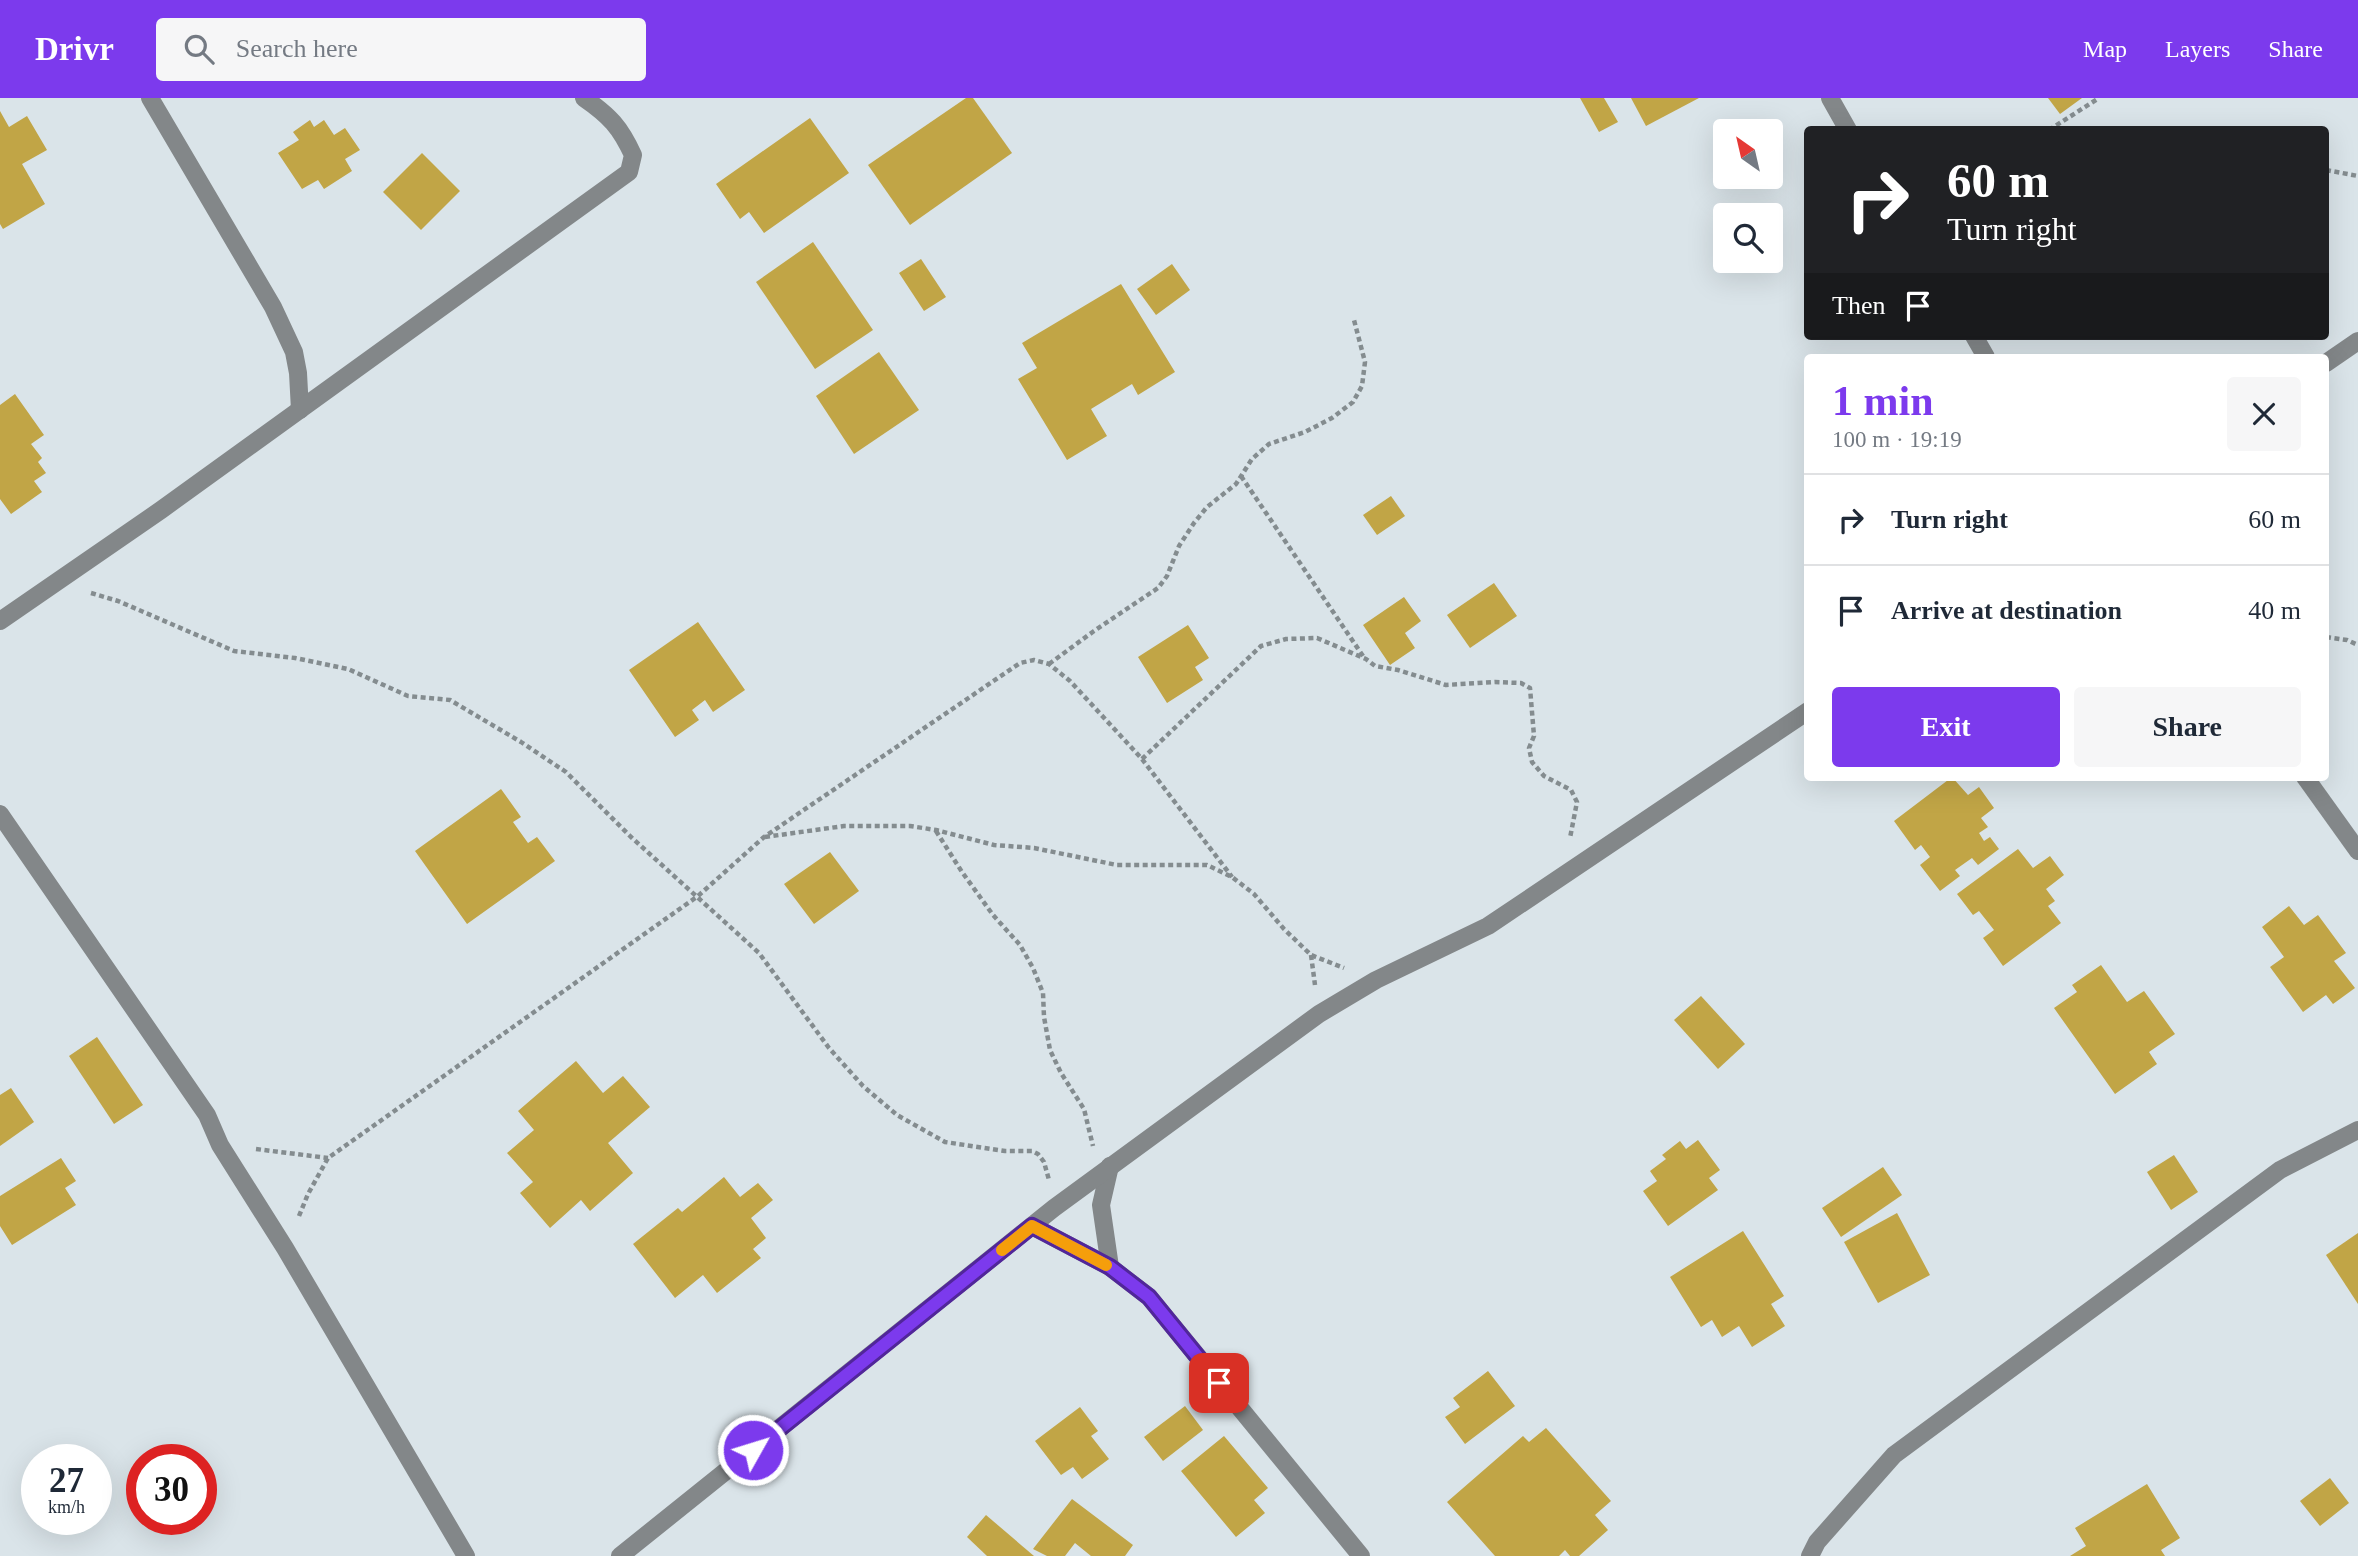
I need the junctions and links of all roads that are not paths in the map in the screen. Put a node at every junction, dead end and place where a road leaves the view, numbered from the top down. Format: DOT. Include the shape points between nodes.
graph roads {
  1 [pos="150,98"];
  2 [pos="584,98"];
  3 [pos="1830,98"];
  4 [pos="1846,126"];
  5 [pos="2358,341"];
  6 [pos="2329,361"];
  7 [pos="300,410"];
  8 [pos="0,621"];
  9 [pos="1804,714"];
  10 [pos="2308,781"];
  11 [pos="0,814"];
  12 [pos="2358,851"];
  13 [pos="2358,1130"];
  14 [pos="1105,1170"];
  15 [pos="1032,1226"];
  16 [pos="1110,1267"];
  17 [pos="466,1556"];
  18 [pos="620,1556"];
  19 [pos="1361,1556"];
  20 [pos="1810,1556"];
  1 -- 7 [label="street" via="273,307 294,352"];
  2 -- 7 [label="street" via="622,131 633,155 629,172"];
  3 -- 4 [label="street"];
  5 -- 6 [label="street"];
  7 -- 8 [label="street"];
  9 -- 14 [label="street" via="1488,926 1376,980 1319,1014"];
  10 -- 12 [label="street"];
  11 -- 17 [label="street" via="207,1115 220,1145"];
  13 -- 20 [label="street" via="2280,1171 1894,1455 1817,1542"];
  14 -- 15 [label="street"];
  14 -- 16 [label="street" via="1101,1205"];
  15 -- 16 [label="street"];
  15 -- 18 [label="street"];
  16 -- 19 [label="street" via="1149,1297"];
}
